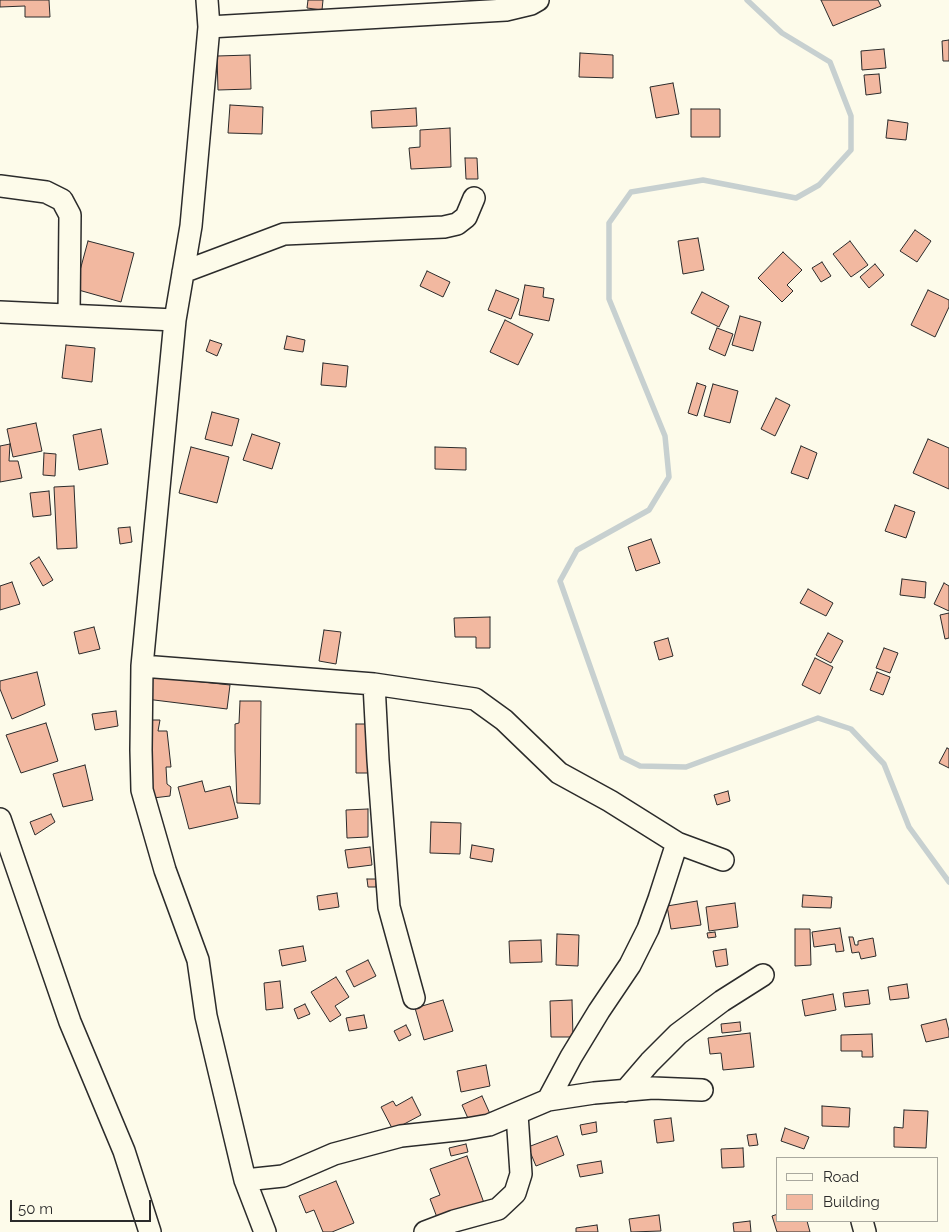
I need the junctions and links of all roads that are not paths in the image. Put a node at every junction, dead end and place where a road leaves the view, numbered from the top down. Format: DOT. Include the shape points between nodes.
graph roads {
  1 [pos="207,0"];
  2 [pos="538,0"];
  3 [pos="209,27"];
  4 [pos="0,186"];
  5 [pos="474,198"];
  6 [pos="183,272"];
  7 [pos="0,312"];
  8 [pos="68,316"];
  9 [pos="175,320"];
  10 [pos="142,666"];
  11 [pos="374,684"];
  12 [pos="0,818"];
  13 [pos="677,843"];
  14 [pos="723,860"];
  15 [pos="763,975"];
  16 [pos="414,998"];
  17 [pos="625,1090"];
  18 [pos="702,1090"];
  19 [pos="548,1100"];
  20 [pos="517,1114"];
  21 [pos="245,1180"];
  22 [pos="150,1232"];
  23 [pos="265,1232"];
  24 [pos="425,1232"];
  1 -- 3 [label="street"];
  2 -- 3 [label="street" via="506,10"];
  3 -- 6 [label="street" via="191,226"];
  4 -- 8 [label="street" via="46,192 62,200 70,215"];
  5 -- 6 [label="street" via="466,217 457,224 284,234"];
  6 -- 9 [label="street"];
  7 -- 8 [label="street"];
  8 -- 9 [label="street"];
  9 -- 10 [label="street"];
  10 -- 11 [label="street"];
  10 -- 21 [label="street" via="142,790 165,870 198,960 206,1016"];
  11 -- 13 [label="street" via="475,700 504,720 559,773"];
  11 -- 16 [label="street" via="389,907"];
  12 -- 22 [label="street" via="70,1022 124,1151"];
  13 -- 14 [label="street"];
  13 -- 19 [label="street" via="648,928 630,965 571,1057"];
  15 -- 17 [label="street" via="678,1034"];
  17 -- 18 [label="street"];
  17 -- 19 [label="street"];
  19 -- 20 [label="street"];
  20 -- 21 [label="street" via="489,1125 401,1136 334,1154 283,1176"];
  20 -- 24 [label="street" via="521,1174 515,1193 498,1208"];
  21 -- 23 [label="street"];
}
